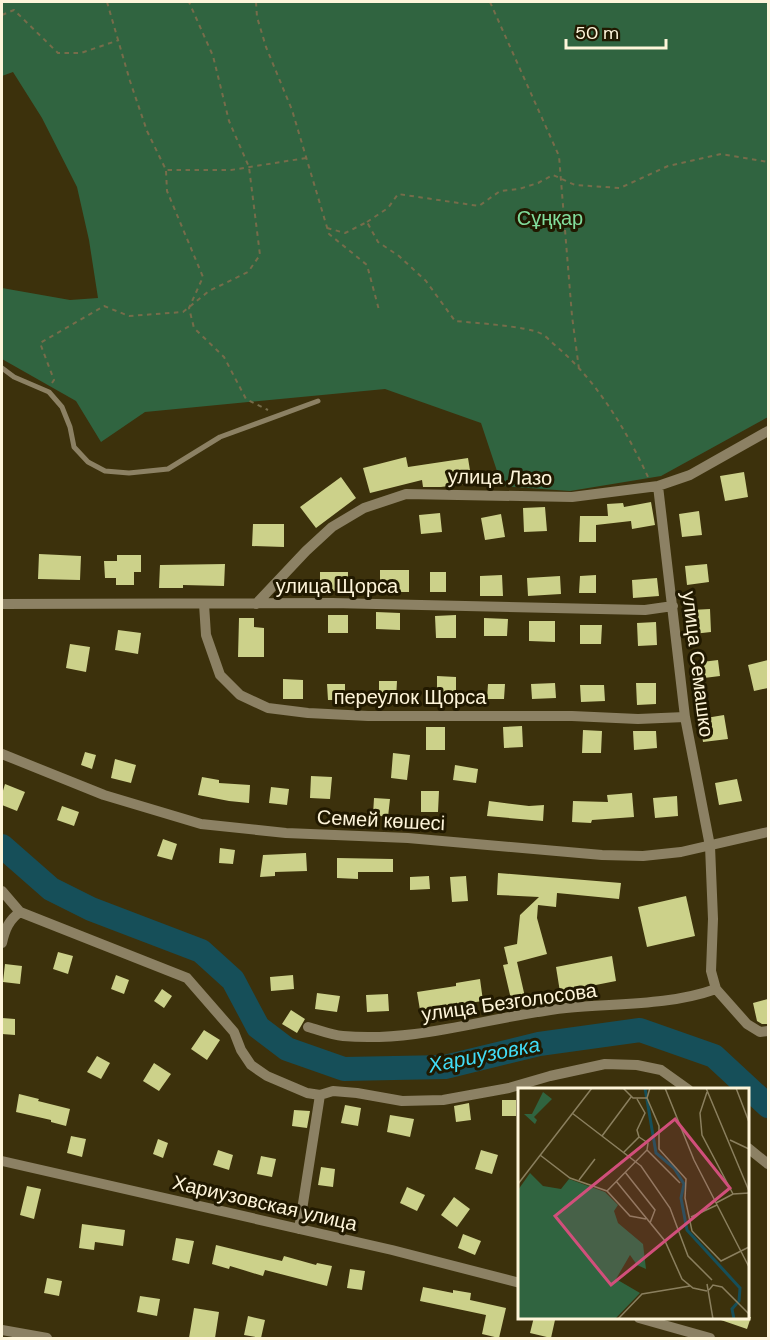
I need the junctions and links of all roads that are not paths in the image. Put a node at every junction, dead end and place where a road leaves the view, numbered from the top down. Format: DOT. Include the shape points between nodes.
graph roads {
  1 [pos="2,368"];
  2 [pos="318,401"];
  3 [pos="768,431"];
  4 [pos="655,486"];
  5 [pos="2,604"];
  6 [pos="204,604"];
  7 [pos="256,604"];
  8 [pos="673,606"];
  9 [pos="685,717"];
  10 [pos="2,754"];
  11 [pos="768,832"];
  12 [pos="710,846"];
  13 [pos="2,891"];
  14 [pos="20,912"];
  15 [pos="2,943"];
  16 [pos="716,989"];
  17 [pos="308,1027"];
  18 [pos="768,1031"];
  19 [pos="687,1088"];
  20 [pos="320,1095"];
  21 [pos="749,1150"];
  22 [pos="2,1161"];
  23 [pos="768,1164"];
  24 [pos="299,1229"];
  25 [pos="518,1283"];
  26 [pos="646,1319"];
  27 [pos="2,1330"];
  28 [pos="47,1338"];
  29 [pos="710,1338"];
  1 -- 2 [label="lane" via="49,392 62,407 74,447 88,462 105,471 168,469 220,437"];
  3 -- 4 [label="street, улица Лазо" via="690,475"];
  4 -- 7 [label="street, улица Лазо" via="572,496 406,494 364,508 332,527"];
  4 -- 8 [label="street, улица Семашко"];
  5 -- 6 [label="street, улица Щорса"];
  6 -- 7 [label="street, улица Щорса"];
  6 -- 9 [label="street, переулок Щорса" via="206,635 220,675 240,695 268,708 368,716"];
  7 -- 8 [label="street, улица Щорса" via="645,610"];
  8 -- 9 [label="street, улица Семашко"];
  9 -- 12 [label="street, улица Семашко"];
  10 -- 12 [label="street, Семей көшесі" via="104,795 201,824 602,855 643,856"];
  11 -- 12 [label="street, Семей көшесі"];
  12 -- 16 [label="street" via="711,971"];
  13 -- 14 [label="street"];
  14 -- 15 [label="street" via="5,929"];
  14 -- 20 [label="street" via="187,978 234,1032 251,1065 307,1094"];
  16 -- 17 [label="street, улица Безголосова" via="692,997 565,1009 401,1037 340,1036"];
  16 -- 18 [label="street" via="747,1024 760,1032"];
  19 -- 20 [label="street" via="661,1070 605,1064 443,1100 402,1101 333,1091"];
  20 -- 24 [label="street"];
  21 -- 23 [label="street"];
  22 -- 24 [label="street, Хариузовская улица"];
  24 -- 25 [label="street, Хариузовская улица"];
  26 -- 29 [label="street"];
  27 -- 28 [label="street"];
}
